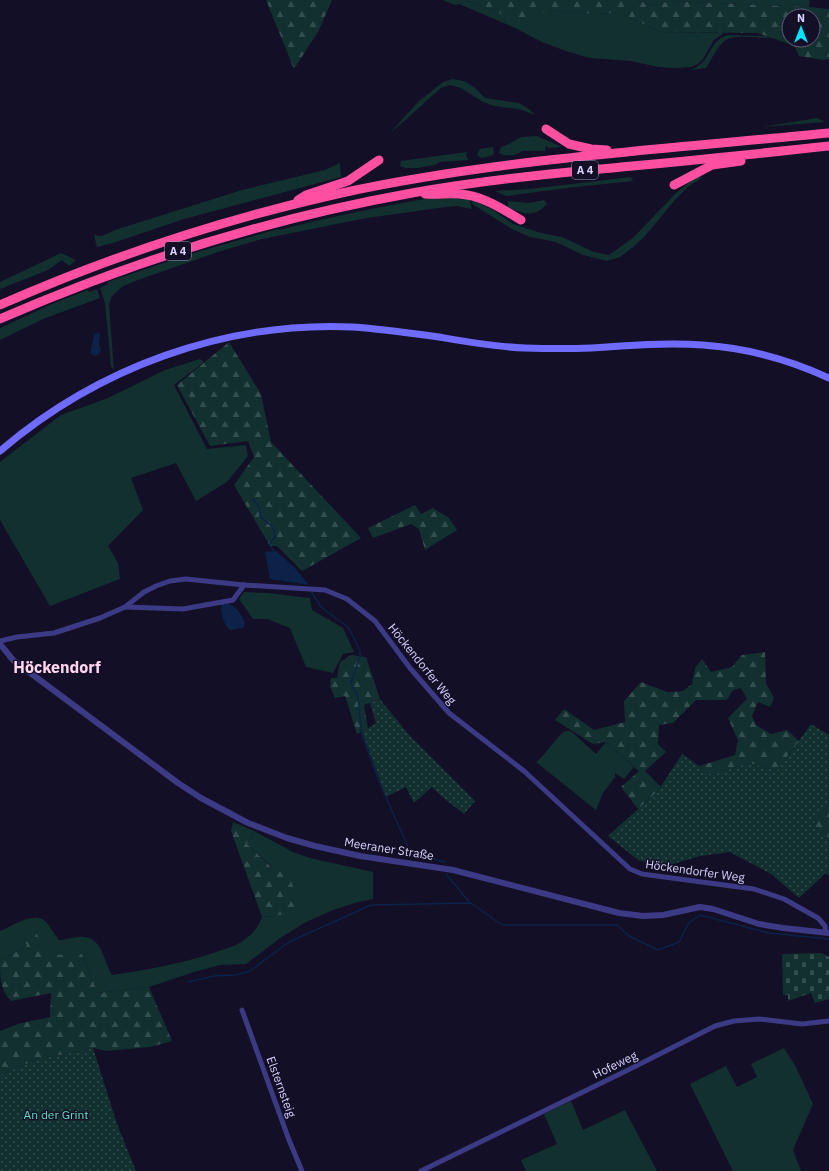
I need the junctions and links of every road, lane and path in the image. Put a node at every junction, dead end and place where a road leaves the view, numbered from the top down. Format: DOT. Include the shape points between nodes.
graph roads {
  1 [pos="546,129"];
  2 [pos="829,133"];
  3 [pos="829,146"];
  4 [pos="634,152"];
  5 [pos="759,154"];
  6 [pos="379,160"];
  7 [pos="674,185"];
  8 [pos="412,193"];
  9 [pos="290,205"];
  10 [pos="521,220"];
  11 [pos="0,305"];
  12 [pos="0,319"];
  13 [pos="829,378"];
  14 [pos="0,451"];
  15 [pos="244,585"];
  16 [pos="125,607"];
  17 [pos="0,643"];
  18 [pos="828,933"];
  19 [pos="242,1010"];
  20 [pos="829,1021"];
  21 [pos="302,1171"];
  22 [pos="420,1171"];
  1 -- 4 [label="highway" via="569,144 591,149"];
  2 -- 4 [label="highway, A 4"];
  3 -- 5 [label="highway, A 4"];
  4 -- 9 [label="highway, A 4" via="459,172"];
  5 -- 7 [label="highway" via="743,161 712,165"];
  5 -- 8 [label="highway, A 4" via="546,174"];
  6 -- 9 [label="highway" via="348,181 306,195"];
  8 -- 10 [label="highway" via="466,194 481,198"];
  8 -- 12 [label="highway, A 4" via="328,209 251,228 106,275"];
  9 -- 11 [label="highway, A 4" via="153,245 98,264"];
  13 -- 14 [label="main road" via="780,359 705,345 522,348 352,327 292,328 224,339 170,353 124,372 65,403"];
  15 -- 16 [label="street, Höckendorfer Weg" via="186,579 170,581 144,592"];
  15 -- 16 [label="street" via="233,600 183,609"];
  15 -- 18 [label="street, Höckendorfer Weg" via="325,590 348,599 375,621 410,668 449,713 524,771 630,869 642,874 754,889 784,899 818,918"];
  16 -- 17 [label="street, Höckendorfer Weg" via="54,634 17,637"];
  17 -- 18 [label="street, Meeraner Straße" via="13,660 178,783 228,813 287,838 360,856 453,870 619,913 662,915 700,907 759,924"];
  19 -- 21 [label="street, Elsternsteig"];
  20 -- 22 [label="street, Hofeweg" via="802,1024 759,1019 715,1026"];
}
